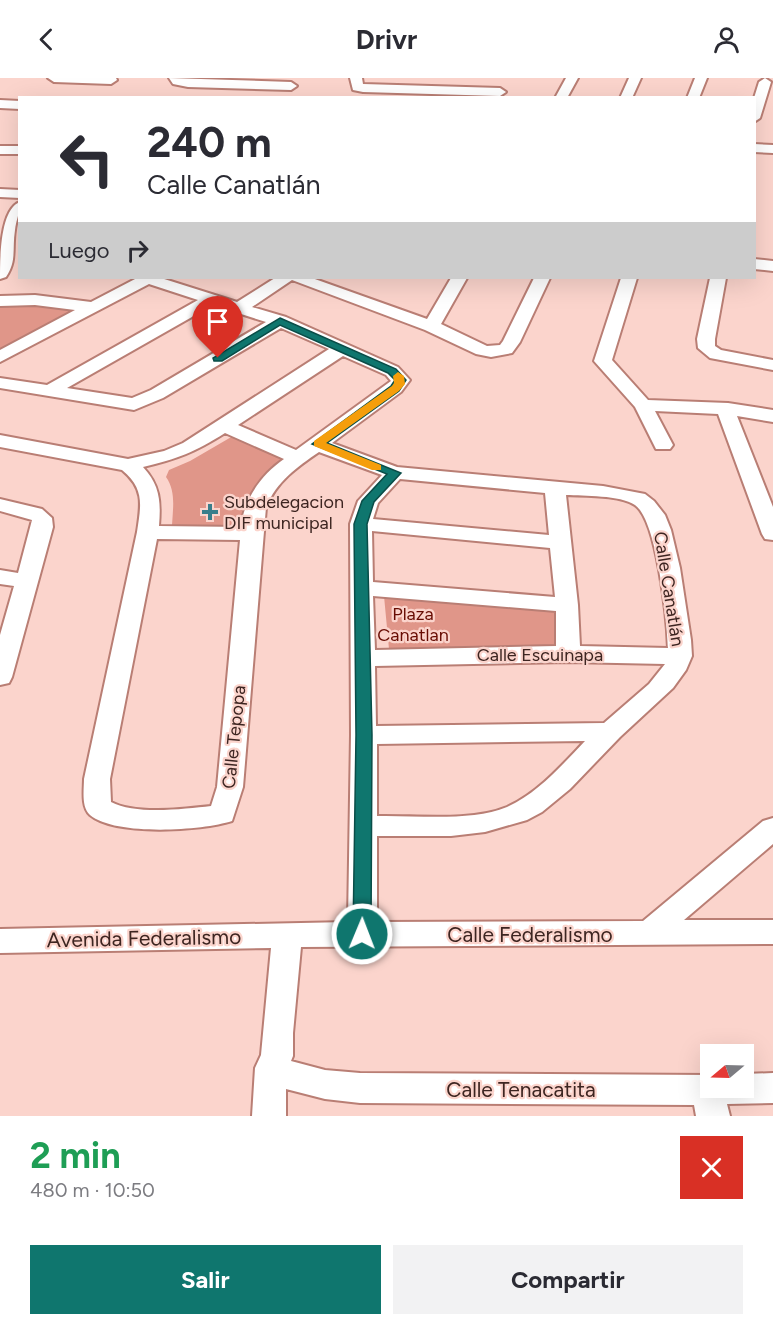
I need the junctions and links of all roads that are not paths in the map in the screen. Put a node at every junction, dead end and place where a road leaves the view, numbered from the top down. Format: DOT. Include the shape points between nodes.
graph roads {
  1 [pos="54,78"];
  2 [pos="175,78"];
  3 [pos="356,78"];
  4 [pos="509,78"];
  5 [pos="572,78"];
  6 [pos="635,78"];
  7 [pos="701,78"];
  8 [pos="233,81"];
  9 [pos="763,81"];
  10 [pos="110,82"];
  11 [pos="416,84"];
  12 [pos="478,84"];
  13 [pos="291,87"];
  14 [pos="498,95"];
  15 [pos="562,96"];
  16 [pos="627,96"];
  17 [pos="694,96"];
  18 [pos="0,98"];
  19 [pos="18,99"];
  20 [pos="0,104"];
  21 [pos="18,105"];
  22 [pos="756,110"];
  23 [pos="756,142"];
  24 [pos="773,143"];
  25 [pos="756,148"];
  26 [pos="773,149"];
  27 [pos="0,150"];
  28 [pos="18,150"];
  29 [pos="0,193"];
  30 [pos="18,194"];
  31 [pos="18,210"];
  32 [pos="9,230"];
  33 [pos="756,264"];
  34 [pos="7,266"];
  35 [pos="773,266"];
  36 [pos="145,279"];
  37 [pos="150,279"];
  38 [pos="283,279"];
  39 [pos="301,279"];
  40 [pos="458,279"];
  41 [pos="542,279"];
  42 [pos="629,279"];
  43 [pos="718,279"];
  44 [pos="213,298"];
  45 [pos="0,301"];
  46 [pos="92,307"];
  47 [pos="240,307"];
  48 [pos="280,321"];
  49 [pos="432,326"];
  50 [pos="342,349"];
  51 [pos="0,357"];
  52 [pos="773,365"];
  53 [pos="0,383"];
  54 [pos="49,391"];
  55 [pos="643,405"];
  56 [pos="725,409"];
  57 [pos="773,416"];
  58 [pos="225,426"];
  59 [pos="0,441"];
  60 [pos="318,444"];
  61 [pos="663,445"];
  62 [pos="298,458"];
  63 [pos="128,465"];
  64 [pos="395,473"];
  65 [pos="555,488"];
  66 [pos="0,505"];
  67 [pos="361,524"];
  68 [pos="148,532"];
  69 [pos="251,534"];
  70 [pos="773,534"];
  71 [pos="561,543"];
  72 [pos="0,577"];
  73 [pos="27,582"];
  74 [pos="361,588"];
  75 [pos="567,605"];
  76 [pos="568,654"];
  77 [pos="680,656"];
  78 [pos="364,658"];
  79 [pos="0,677"];
  80 [pos="610,732"];
  81 [pos="364,735"];
  82 [pos="363,826"];
  83 [pos="773,828"];
  84 [pos="773,932"];
  85 [pos="362,934"];
  86 [pos="648,934"];
  87 [pos="287,936"];
  88 [pos="0,941"];
  89 [pos="271,1068"];
  90 [pos="773,1088"];
  91 [pos="711,1103"];
  92 [pos="269,1116"];
  1 -- 10 [label="street"];
  2 -- 8 [label="street" via="180,82"];
  3 -- 11 [label="street" via="357,87 363,88"];
  4 -- 14 [label="street"];
  5 -- 15 [label="street"];
  6 -- 16 [label="street"];
  7 -- 17 [label="street"];
  8 -- 13 [label="street"];
  9 -- 22 [label="street"];
  11 -- 12 [label="street"];
  12 -- 14 [label="street"];
  18 -- 19 [label="street"];
  20 -- 21 [label="street"];
  23 -- 24 [label="street"];
  25 -- 26 [label="street"];
  27 -- 28 [label="street"];
  29 -- 30 [label="street"];
  31 -- 32 [label="street"];
  32 -- 34 [label="street"];
  33 -- 35 [label="street"];
  36 -- 46 [label="street"];
  37 -- 44 [label="street"];
  38 -- 47 [label="street"];
  39 -- 49 [label="street"];
  40 -- 49 [label="street"];
  41 -- 49 [label="street" via="511,342 500,352 482,350"];
  42 -- 55 [label="street" via="603,361"];
  43 -- 52 [label="street" via="707,348 716,354"];
  44 -- 47 [label="street"];
  44 -- 54 [label="street"];
  45 -- 46 [label="street" via="35,300"];
  46 -- 51 [label="street"];
  47 -- 48 [label="street"];
  48 -- 50 [label="street"];
  48 -- 54 [label="street" via="140,402 123,404"];
  50 -- 58 [label="street"];
  50 -- 60 [label="street, Calle Tepopa" via="398,375 400,384"];
  53 -- 54 [label="street"];
  55 -- 56 [label="street"];
  55 -- 61 [label="street"];
  56 -- 57 [label="street"];
  56 -- 70 [label="street"];
  58 -- 62 [label="street"];
  58 -- 63 [label="street" via="170,455"];
  59 -- 63 [label="street"];
  60 -- 62 [label="street, Calle Tepopa"];
  60 -- 64 [label="street, Calle Canatlán"];
  62 -- 69 [label="street, Calle Tepopa" via="267,484 258,498"];
  63 -- 68 [label="street, Calle Tepopa" via="140,474 150,492"];
  64 -- 65 [label="street, Calle Canatlán"];
  64 -- 67 [label="street" via="368,501"];
  65 -- 71 [label="street"];
  65 -- 77 [label="street, Calle Canatlán" via="623,495 647,504 660,528"];
  66 -- 73 [label="street" via="42,518"];
  67 -- 71 [label="street"];
  67 -- 74 [label="street"];
  68 -- 69 [label="street"];
  68 -- 69 [label="street, Calle Tepopa" via="96,792 98,807 103,811 148,818 210,816 222,814 226,806"];
  71 -- 75 [label="street"];
  72 -- 73 [label="street"];
  73 -- 79 [label="street"];
  74 -- 75 [label="street"];
  74 -- 78 [label="street"];
  75 -- 76 [label="street"];
  76 -- 77 [label="street, Calle Escuinapa"];
  76 -- 78 [label="street, Calle Escuinapa"];
  77 -- 80 [label="street, Calle Canatlán" via="659,688"];
  78 -- 81 [label="street"];
  80 -- 81 [label="street"];
  80 -- 82 [label="street, Calle Canatlán" via="542,797 502,819"];
  81 -- 82 [label="street"];
  82 -- 85 [label="street"];
  83 -- 86 [label="street"];
  84 -- 86 [label="street, Calle Federalismo"];
  85 -- 86 [label="street, Calle Federalismo"];
  85 -- 87 [label="street, Calle Federalismo"];
  87 -- 88 [label="street, Avenida Federalismo"];
  87 -- 89 [label="street" via="276,1056"];
  89 -- 91 [label="street, Calle Tenacatita" via="309,1082 351,1087"];
  89 -- 92 [label="street"];
  90 -- 91 [label="street, Calle Tenacatita"];
}
